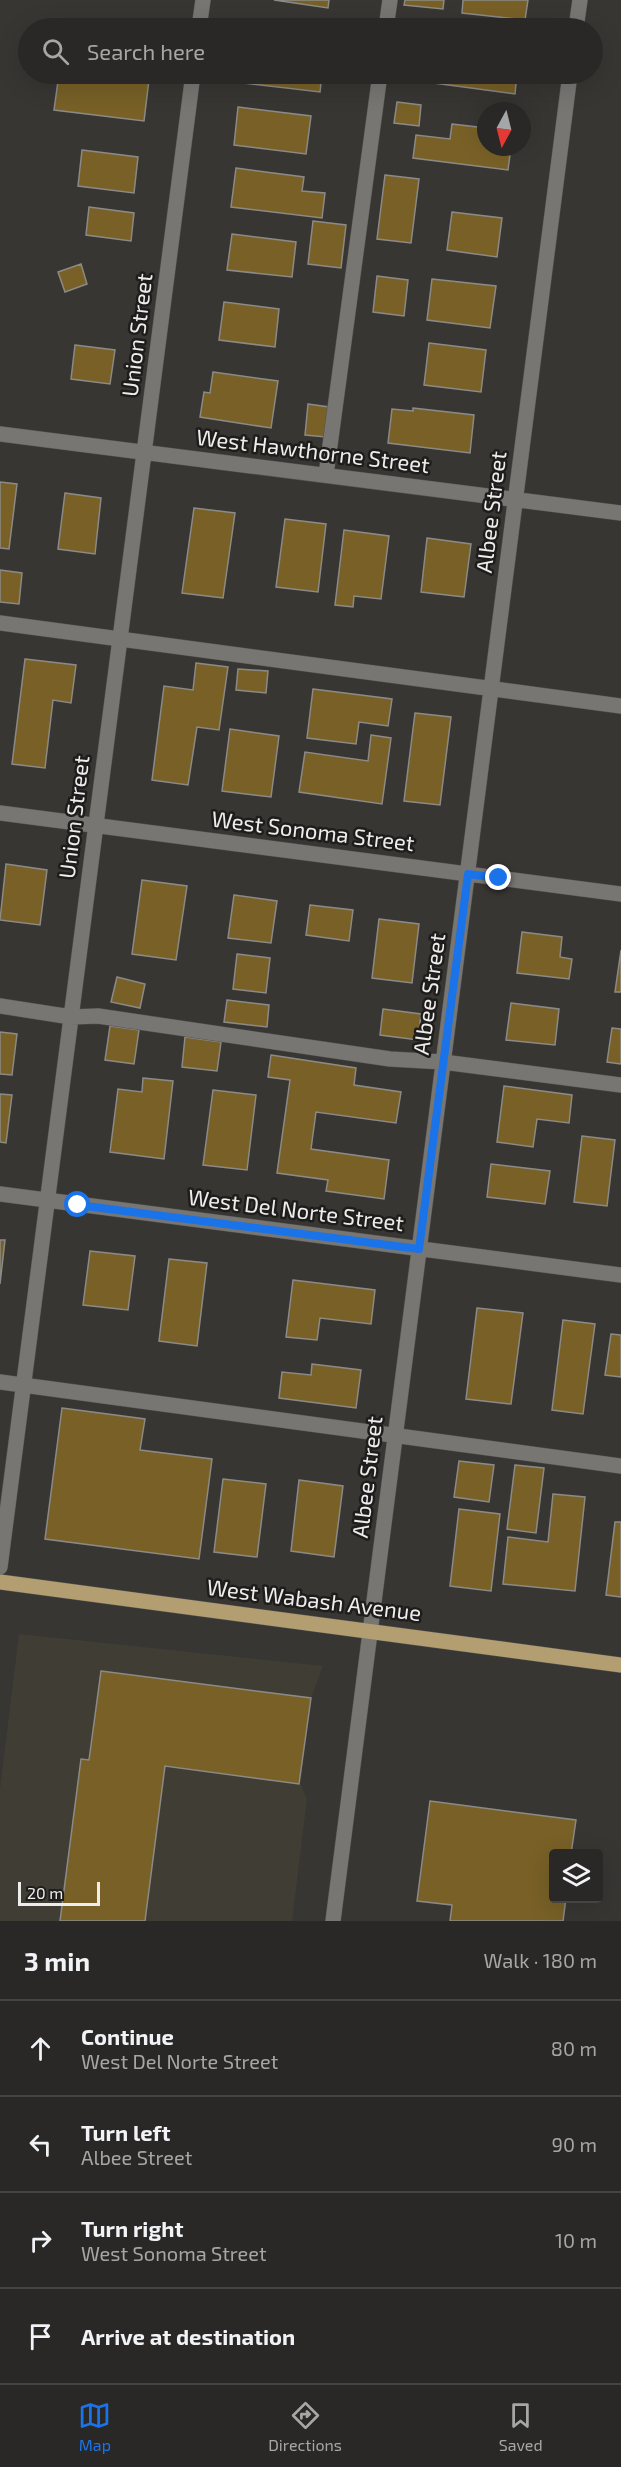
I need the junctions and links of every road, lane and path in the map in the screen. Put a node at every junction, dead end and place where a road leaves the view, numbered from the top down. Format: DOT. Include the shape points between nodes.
graph roads {
  1 [pos="203,0"];
  2 [pos="390,0"];
  3 [pos="580,0"];
  4 [pos="200,18"];
  5 [pos="387,18"];
  6 [pos="577,18"];
  7 [pos="192,84"];
  8 [pos="379,84"];
  9 [pos="569,84"];
  10 [pos="0,434"];
  11 [pos="144,453"];
  12 [pos="326,475"];
  13 [pos="514,499"];
  14 [pos="621,513"];
  15 [pos="0,623"];
  16 [pos="120,639"];
  17 [pos="493,689"];
  18 [pos="621,706"];
  19 [pos="0,813"];
  20 [pos="96,825"];
  21 [pos="468,874"];
  22 [pos="621,894"];
  23 [pos="0,1006"];
  24 [pos="71,1017"];
  25 [pos="443,1062"];
  26 [pos="621,1085"];
  27 [pos="0,1194"];
  28 [pos="47,1201"];
  29 [pos="419,1249"];
  30 [pos="621,1275"];
  31 [pos="0,1382"];
  32 [pos="23,1385"];
  33 [pos="394,1437"];
  34 [pos="621,1466"];
  35 [pos="0,1567"];
  36 [pos="0,1582"];
  37 [pos="371,1630"];
  38 [pos="621,1665"];
  39 [pos="333,1921"];
  1 -- 4 [label="street"];
  2 -- 5 [label="street"];
  3 -- 6 [label="street"];
  7 -- 11 [label="street, Union Street"];
  8 -- 12 [label="street"];
  9 -- 13 [label="street, Albee Street"];
  10 -- 11 [label="street, West Hawthorne Street"];
  11 -- 12 [label="street, West Hawthorne Street"];
  11 -- 16 [label="street, Union Street"];
  12 -- 13 [label="street, West Hawthorne Street"];
  13 -- 14 [label="street, West Hawthorne Street"];
  13 -- 17 [label="street, Albee Street"];
  15 -- 16 [label="street"];
  16 -- 17 [label="street"];
  16 -- 20 [label="street, Union Street"];
  17 -- 18 [label="street"];
  17 -- 21 [label="street, Albee Street"];
  19 -- 20 [label="street, West Sonoma Street"];
  20 -- 21 [label="street, West Sonoma Street"];
  20 -- 24 [label="street, Union Street"];
  21 -- 22 [label="street, West Sonoma Street"];
  21 -- 25 [label="street, Albee Street"];
  23 -- 24 [label="street"];
  24 -- 25 [label="street" via="98,1016 390,1059"];
  24 -- 28 [label="street, Union Street"];
  25 -- 26 [label="street"];
  25 -- 29 [label="street, Albee Street"];
  27 -- 28 [label="street, West Del Norte Street"];
  28 -- 29 [label="street, West Del Norte Street"];
  28 -- 32 [label="street, Union Street"];
  29 -- 30 [label="street, West Del Norte Street"];
  29 -- 33 [label="street, Albee Street"];
  31 -- 32 [label="street"];
  32 -- 33 [label="street"];
  32 -- 35 [label="street, Union Street"];
  33 -- 34 [label="street"];
  33 -- 37 [label="street, Albee Street"];
  36 -- 37 [label="main road, West Wabash Avenue"];
  37 -- 38 [label="main road, West Wabash Avenue"];
  37 -- 39 [label="street, Albee Street"];
}
